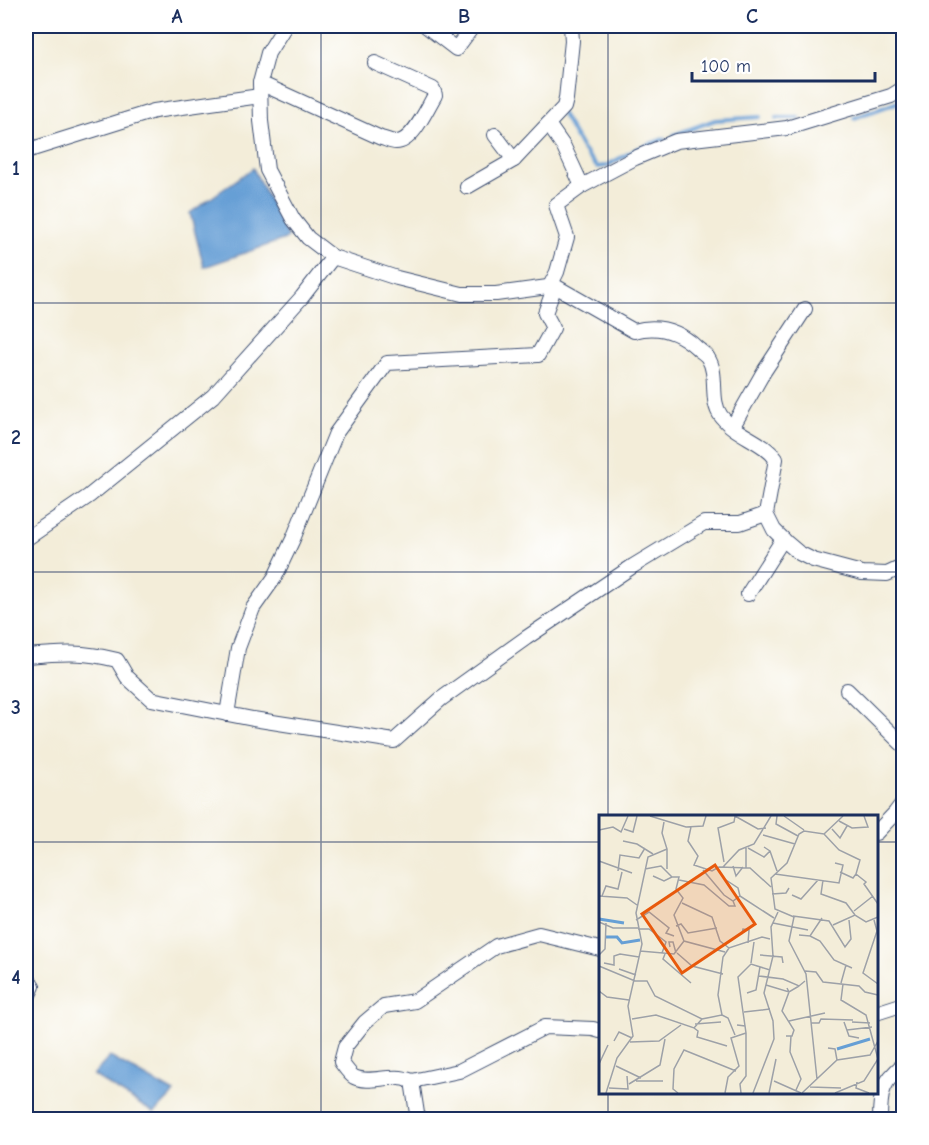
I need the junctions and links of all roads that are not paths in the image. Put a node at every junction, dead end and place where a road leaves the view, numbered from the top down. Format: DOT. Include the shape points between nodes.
graph roads {
  1 [pos="285,26"];
  2 [pos="426,26"];
  3 [pos="473,26"];
  4 [pos="571,26"];
  5 [pos="375,63"];
  6 [pos="903,88"];
  7 [pos="260,90"];
  8 [pos="548,124"];
  9 [pos="495,135"];
  10 [pos="26,151"];
  11 [pos="514,160"];
  12 [pos="582,186"];
  13 [pos="467,187"];
  14 [pos="333,257"];
  15 [pos="552,286"];
  16 [pos="805,309"];
  17 [pos="733,426"];
  18 [pos="766,514"];
  19 [pos="26,539"];
  20 [pos="783,539"];
  21 [pos="903,566"];
  22 [pos="748,594"];
  23 [pos="26,656"];
  24 [pos="847,690"];
  25 [pos="227,714"];
  26 [pos="903,746"];
  27 [pos="903,801"];
  28 [pos="878,831"];
  29 [pos="599,949"];
  30 [pos="26,976"];
  31 [pos="26,1001"];
  32 [pos="903,1004"];
  33 [pos="878,1012"];
  34 [pos="599,1031"];
  35 [pos="903,1064"];
  36 [pos="412,1081"];
  37 [pos="418,1119"];
  38 [pos="880,1119"];
  1 -- 7 [label="street" via="268,53"];
  2 -- 3 [label="street" via="456,49"];
  4 -- 8 [label="street" via="564,107"];
  5 -- 7 [label="street" via="433,89 435,95 406,139 396,142 381,138"];
  6 -- 12 [label="street" via="891,96 787,128 676,141"];
  7 -- 10 [label="street" via="154,111"];
  7 -- 14 [label="street" via="267,170 292,219 308,238"];
  8 -- 11 [label="street"];
  8 -- 12 [label="street"];
  9 -- 11 [label="street"];
  11 -- 13 [label="street"];
  12 -- 15 [label="street" via="556,205 567,237"];
  14 -- 15 [label="street" via="397,279 462,294"];
  14 -- 19 [label="street" via="213,396 89,496"];
  15 -- 17 [label="street" via="634,331 669,329 689,340 708,358 717,409"];
  15 -- 25 [label="street" via="544,313 553,328 538,355 387,363 336,433 276,577 253,608 238,648"];
  16 -- 17 [label="street"];
  17 -- 18 [label="street" via="776,459"];
  18 -- 20 [label="street"];
  18 -- 25 [label="street" via="740,523 704,523 633,566 441,699 394,741"];
  20 -- 21 [label="street" via="813,560 862,573 887,574"];
  20 -- 22 [label="street"];
  23 -- 25 [label="street" via="75,652 117,660 127,677 151,699"];
  24 -- 26 [label="street"];
  27 -- 28 [label="street"];
  29 -- 36 [label="street" via="539,934 496,946 415,1001 384,1006 345,1047 341,1062 352,1076 403,1077"];
  30 -- 31 [label="street" via="33,986"];
  32 -- 33 [label="street"];
  34 -- 36 [label="street" via="545,1027 459,1071"];
  35 -- 38 [label="street" via="891,1074 881,1092"];
  36 -- 37 [label="street"];
}
